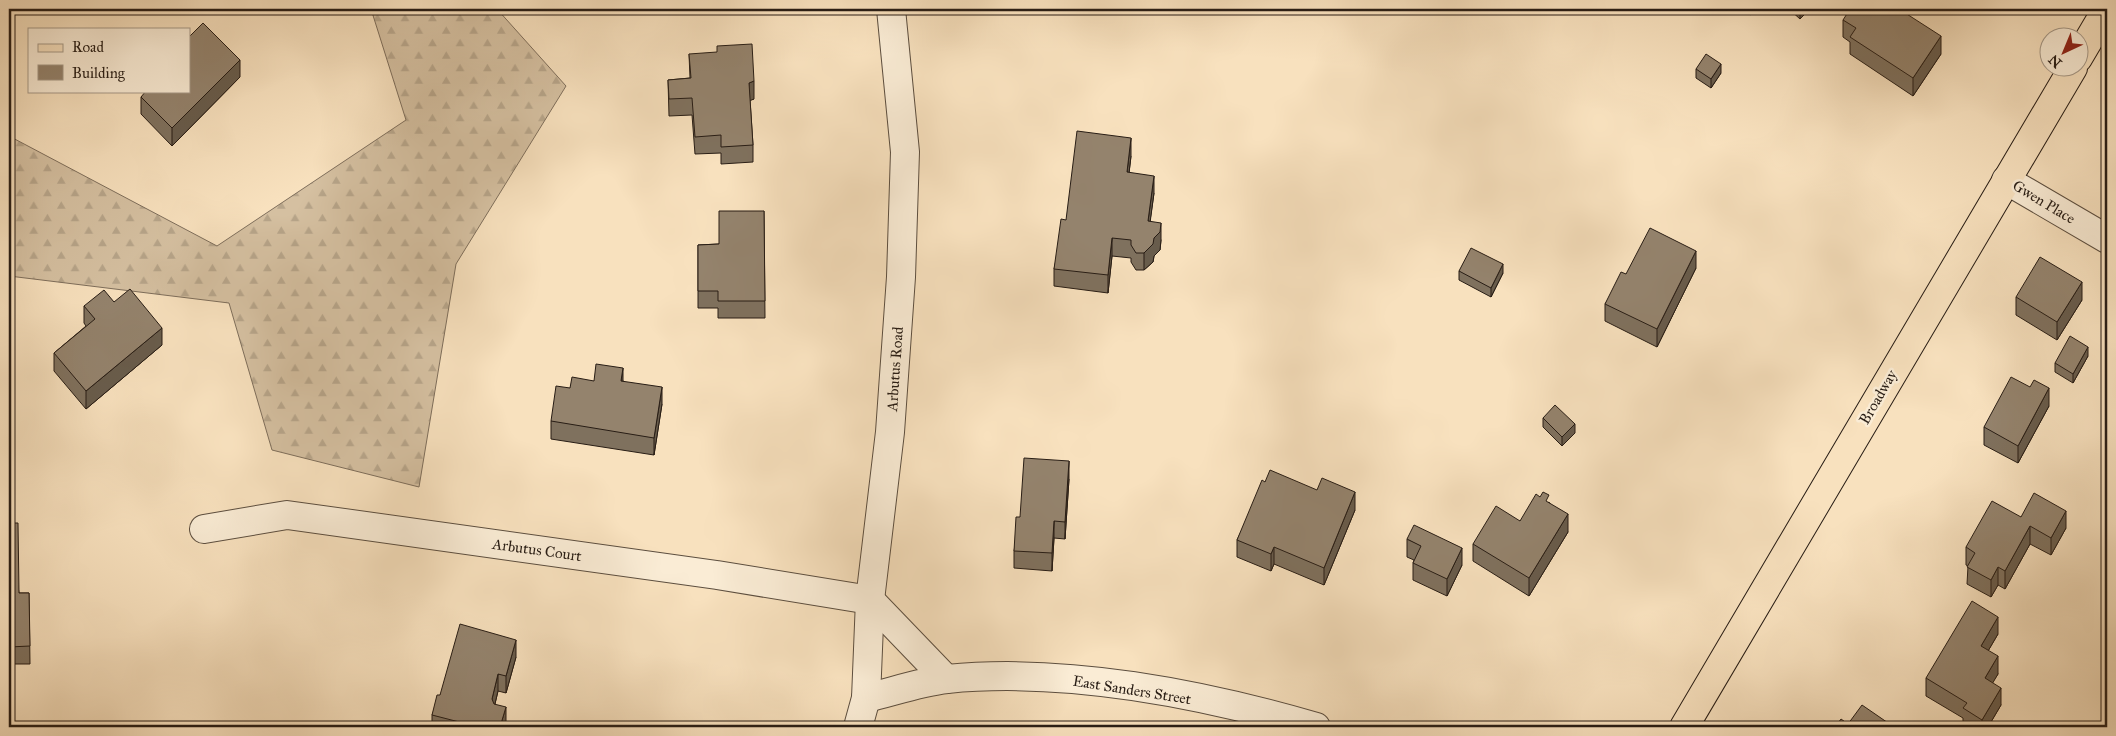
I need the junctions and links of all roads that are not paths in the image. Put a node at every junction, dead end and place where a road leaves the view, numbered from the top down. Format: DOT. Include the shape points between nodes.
graph roads {
  1 [pos="891,9"];
  2 [pos="2107,9"];
  3 [pos="2088,41"];
  4 [pos="2067,78"];
  5 [pos="2006,180"];
  6 [pos="2107,239"];
  7 [pos="204,529"];
  8 [pos="870,600"];
  9 [pos="946,679"];
  10 [pos="866,698"];
  11 [pos="858,727"];
  12 [pos="1316,727"];
  13 [pos="1684,727"];
  1 -- 8 [label="street, Arbutus Road" via="905,152 901,267 890,432"];
  2 -- 3 [label="main road"];
  4 -- 5 [label="main road, Broadway"];
  5 -- 6 [label="street, Gwen Place"];
  5 -- 13 [label="main road, Broadway"];
  7 -- 8 [label="street, Arbutus Court" via="287,515 717,575"];
  8 -- 9 [label="street"];
  8 -- 10 [label="street, Arbutus Road"];
  9 -- 10 [label="street, East Sanders Street"];
  9 -- 12 [label="street, East Sanders Street" via="1035,676 1141,688 1274,715"];
  10 -- 11 [label="street, Arbutus Road"];
}
